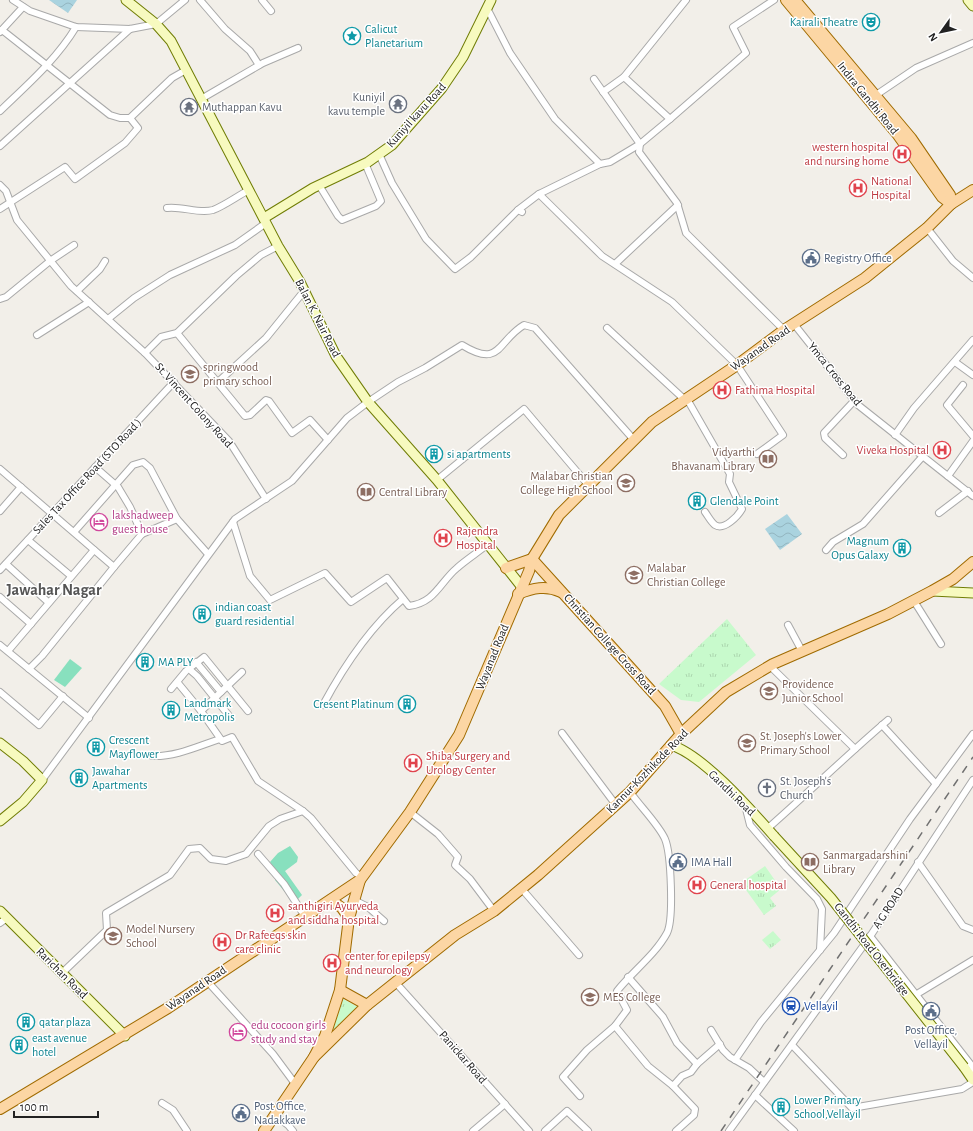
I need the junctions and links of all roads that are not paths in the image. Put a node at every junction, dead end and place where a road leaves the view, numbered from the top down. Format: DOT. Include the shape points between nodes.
graph roads {
  1 [pos="13,0"];
  2 [pos="126,0"];
  3 [pos="185,0"];
  4 [pos="200,0"];
  5 [pos="262,0"];
  6 [pos="686,0"];
  7 [pos="774,0"];
  8 [pos="786,0"];
  9 [pos="795,0"];
  10 [pos="968,0"];
  11 [pos="489,4"];
  12 [pos="973,6"];
  13 [pos="23,7"];
  14 [pos="271,11"];
  15 [pos="156,24"];
  16 [pos="76,27"];
  17 [pos="130,29"];
  18 [pos="1,31"];
  19 [pos="973,43"];
  20 [pos="298,48"];
  21 [pos="259,65"];
  22 [pos="47,66"];
  23 [pos="186,70"];
  24 [pos="856,76"];
  25 [pos="624,77"];
  26 [pos="594,78"];
  27 [pos="69,84"];
  28 [pos="603,92"];
  29 [pos="876,95"];
  30 [pos="201,99"];
  31 [pos="0,111"];
  32 [pos="130,118"];
  33 [pos="670,119"];
  34 [pos="640,144"];
  35 [pos="0,146"];
  36 [pos="379,154"];
  37 [pos="365,163"];
  38 [pos="600,164"];
  39 [pos="0,185"];
  40 [pos="319,185"];
  41 [pos="249,190"];
  42 [pos="973,190"];
  43 [pos="539,194"];
  44 [pos="10,203"];
  45 [pos="951,204"];
  46 [pos="678,205"];
  47 [pos="0,208"];
  48 [pos="167,208"];
  49 [pos="265,220"];
  50 [pos="927,228"];
  51 [pos="74,245"];
  52 [pos="278,246"];
  53 [pos="50,261"];
  54 [pos="105,261"];
  55 [pos="615,264"];
  56 [pos="973,278"];
  57 [pos="77,291"];
  58 [pos="304,291"];
  59 [pos="0,299"];
  60 [pos="89,302"];
  61 [pos="108,319"];
  62 [pos="794,324"];
  63 [pos="607,328"];
  64 [pos="784,330"];
  65 [pos="178,333"];
  66 [pos="37,335"];
  67 [pos="973,340"];
  68 [pos="145,352"];
  69 [pos="955,362"];
  70 [pos="737,365"];
  71 [pos="973,375"];
  72 [pos="174,382"];
  73 [pos="218,382"];
  74 [pos="963,385"];
  75 [pos="686,400"];
  76 [pos="854,401"];
  77 [pos="368,402"];
  78 [pos="895,435"];
  79 [pos="973,436"];
  80 [pos="328,440"];
  81 [pos="634,440"];
  82 [pos="973,441"];
  83 [pos="757,454"];
  84 [pos="842,455"];
  85 [pos="923,456"];
  86 [pos="95,467"];
  87 [pos="0,469"];
  88 [pos="948,476"];
  89 [pos="437,480"];
  90 [pos="115,484"];
  91 [pos="588,486"];
  92 [pos="21,487"];
  93 [pos="970,494"];
  94 [pos="266,498"];
  95 [pos="0,511"];
  96 [pos="705,512"];
  97 [pos="52,513"];
  98 [pos="939,513"];
  99 [pos="177,519"];
  100 [pos="233,522"];
  101 [pos="74,532"];
  102 [pos="142,534"];
  103 [pos="28,540"];
  104 [pos="487,545"];
  105 [pos="94,550"];
  106 [pos="826,550"];
  107 [pos="208,554"];
  108 [pos="532,559"];
  109 [pos="973,562"];
  110 [pos="6,564"];
  111 [pos="114,566"];
  112 [pos="506,568"];
  113 [pos="0,570"];
  114 [pos="71,576"];
  115 [pos="519,590"];
  116 [pos="932,591"];
  117 [pos="563,593"];
  118 [pos="973,593"];
  119 [pos="0,597"];
  120 [pos="403,599"];
  121 [pos="914,601"];
  122 [pos="48,602"];
  123 [pos="31,624"];
  124 [pos="788,625"];
  125 [pos="941,644"];
  126 [pos="0,645"];
  127 [pos="8,651"];
  128 [pos="802,652"];
  129 [pos="196,662"];
  130 [pos="770,666"];
  131 [pos="29,669"];
  132 [pos="188,669"];
  133 [pos="242,672"];
  134 [pos="178,683"];
  135 [pos="228,685"];
  136 [pos="171,689"];
  137 [pos="0,692"];
  138 [pos="221,692"];
  139 [pos="63,696"];
  140 [pos="214,698"];
  141 [pos="323,705"];
  142 [pos="201,711"];
  143 [pos="248,711"];
  144 [pos="230,717"];
  145 [pos="89,718"];
  146 [pos="888,720"];
  147 [pos="882,725"];
  148 [pos="562,733"];
  149 [pos="681,734"];
  150 [pos="973,734"];
  151 [pos="220,739"];
  152 [pos="0,743"];
  153 [pos="671,745"];
  154 [pos="855,749"];
  155 [pos="688,752"];
  156 [pos="152,756"];
  157 [pos="42,780"];
  158 [pos="973,780"];
  159 [pos="936,784"];
  160 [pos="630,792"];
  161 [pos="744,803"];
  162 [pos="616,805"];
  163 [pos="303,811"];
  164 [pos="410,812"];
  165 [pos="0,822"];
  166 [pos="767,828"];
  167 [pos="774,836"];
  168 [pos="258,854"];
  169 [pos="918,862"];
  170 [pos="361,878"];
  171 [pos="521,888"];
  172 [pos="331,900"];
  173 [pos="354,900"];
  174 [pos="494,910"];
  175 [pos="0,911"];
  176 [pos="306,918"];
  177 [pos="349,918"];
  178 [pos="4,921"];
  179 [pos="384,921"];
  180 [pos="973,930"];
  181 [pos="870,936"];
  182 [pos="820,950"];
  183 [pos="579,955"];
  184 [pos="973,960"];
  185 [pos="62,973"];
  186 [pos="628,977"];
  187 [pos="207,981"];
  188 [pos="396,983"];
  189 [pos="340,990"];
  190 [pos="917,994"];
  191 [pos="367,1005"];
  192 [pos="614,1026"];
  193 [pos="711,1030"];
  194 [pos="125,1036"];
  195 [pos="720,1044"];
  196 [pos="792,1045"];
  197 [pos="314,1057"];
  198 [pos="735,1060"];
  199 [pos="697,1064"];
  200 [pos="970,1066"];
  201 [pos="973,1073"];
  202 [pos="973,1081"];
  203 [pos="764,1082"];
  204 [pos="296,1085"];
  205 [pos="673,1086"];
  206 [pos="755,1095"];
  207 [pos="580,1096"];
  208 [pos="162,1103"];
  209 [pos="505,1104"];
  210 [pos="0,1109"];
  211 [pos="275,1115"];
  212 [pos="187,1131"];
  213 [pos="264,1131"];
  214 [pos="293,1131"];
  215 [pos="473,1131"];
  216 [pos="529,1131"];
  217 [pos="545,1131"];
  218 [pos="588,1131"];
  219 [pos="676,1131"];
  220 [pos="729,1131"];
  221 [pos="794,1131"];
  1 -- 13 [label="street"];
  2 -- 15 [label="main road, Balan K. Nair Road"];
  3 -- 15 [label="street"];
  4 -- 21 [label="street" via="225,29 250,51"];
  5 -- 14 [label="street"];
  6 -- 25 [label="street"];
  7 -- 33 [label="street" via="733,27 746,53"];
  8 -- 24 [label="main road, Indira Gandhi Road"];
  9 -- 24 [label="main road, Indira Gandhi Road"];
  10 -- 12 [label="main road"];
  11 -- 36 [label="main road, Kuniyil kavu Road" via="463,57 442,88 392,145"];
  11 -- 38 [label="street" via="500,36 555,120"];
  13 -- 16 [label="street"];
  13 -- 18 [label="street"];
  15 -- 17 [label="street"];
  15 -- 23 [label="main road, Balan K. Nair Road" via="171,41"];
  16 -- 17 [label="street"];
  16 -- 22 [label="street"];
  17 -- 27 [label="street"];
  18 -- 22 [label="street"];
  19 -- 29 [label="street" via="916,68"];
  20 -- 21 [label="street"];
  21 -- 30 [label="street"];
  22 -- 27 [label="street"];
  22 -- 31 [label="street"];
  23 -- 30 [label="main road, Balan K. Nair Road"];
  23 -- 32 [label="street" via="172,78"];
  24 -- 29 [label="main road, Indira Gandhi Road"];
  24 -- 45 [label="main road, Indira Gandhi Road" via="942,197"];
  25 -- 28 [label="street"];
  25 -- 33 [label="street"];
  26 -- 28 [label="street"];
  27 -- 32 [label="street" via="110,115"];
  27 -- 35 [label="street"];
  28 -- 34 [label="street"];
  29 -- 45 [label="main road, Indira Gandhi Road" via="911,138 950,195"];
  30 -- 41 [label="main road, Balan K. Nair Road"];
  32 -- 44 [label="street" via="138,128 130,138 81,175 75,179 65,167"];
  33 -- 34 [label="street"];
  34 -- 38 [label="street" via="610,162"];
  34 -- 46 [label="street" via="639,152"];
  36 -- 37 [label="main road, Kuniyil kavu Road"];
  36 -- 43 [label="street" via="392,183 426,239 455,268 471,258"];
  37 -- 40 [label="main road, Kuniyil kavu Road"];
  37 -- 40 [label="street" via="381,200 376,206 342,220"];
  38 -- 43 [label="street"];
  39 -- 44 [label="street, St. Vincent Colony Road" via="6,191"];
  40 -- 49 [label="main road, Kuniyil kavu Road"];
  41 -- 48 [label="street" via="213,210 186,210 178,206"];
  41 -- 49 [label="main road, Balan K. Nair Road"];
  42 -- 45 [label="main road, Wayanad Road"];
  43 -- 55 [label="street" via="602,256"];
  44 -- 47 [label="street"];
  44 -- 53 [label="street, St. Vincent Colony Road" via="16,220"];
  45 -- 50 [label="main road, Wayanad Road"];
  46 -- 55 [label="street"];
  46 -- 64 [label="street" via="686,234"];
  49 -- 52 [label="main road, Balan K. Nair Road"];
  49 -- 61 [label="street" via="235,245 170,275 134,298"];
  50 -- 56 [label="street" via="953,260"];
  50 -- 62 [label="main road, Wayanad Road" via="865,278"];
  51 -- 53 [label="street"];
  52 -- 58 [label="main road, Balan K. Nair Road"];
  52 -- 65 [label="street" via="261,255 236,276"];
  53 -- 57 [label="street, St. Vincent Colony Road"];
  53 -- 59 [label="street" via="6,297"];
  54 -- 57 [label="street"];
  55 -- 70 [label="street" via="672,302"];
  57 -- 60 [label="street, St. Vincent Colony Road"];
  58 -- 73 [label="street" via="266,338"];
  58 -- 77 [label="main road, Balan K. Nair Road" via="336,356"];
  60 -- 61 [label="street, St. Vincent Colony Road"];
  60 -- 66 [label="street"];
  61 -- 68 [label="street, St. Vincent Colony Road"];
  62 -- 64 [label="main road, Wayanad Road"];
  62 -- 76 [label="street, Ymca Cross Road"];
  63 -- 75 [label="street"];
  64 -- 70 [label="main road, Wayanad Road"];
  65 -- 68 [label="street" via="161,337"];
  65 -- 73 [label="street"];
  67 -- 69 [label="street"];
  68 -- 72 [label="street, St. Vincent Colony Road"];
  69 -- 71 [label="street"];
  69 -- 78 [label="street" via="914,408"];
  70 -- 75 [label="main road, Wayanad Road"];
  70 -- 83 [label="street" via="783,435"];
  72 -- 86 [label="street, Sales Tax Office Road (STO Road )"];
  72 -- 94 [label="street, St. Vincent Colony Road" via="229,441"];
  73 -- 80 [label="street" via="245,416 250,415 266,400 292,433 310,420"];
  74 -- 79 [label="street" via="947,405"];
  75 -- 81 [label="main road, Wayanad Road" via="652,422"];
  75 -- 96 [label="street" via="730,474 729,482 742,509 739,515 724,526 718,527"];
  76 -- 78 [label="street, Ymca Cross Road"];
  76 -- 84 [label="street" via="824,434"];
  77 -- 80 [label="street" via="347,418"];
  77 -- 81 [label="street" via="462,345 477,354 499,350 524,325 535,328"];
  77 -- 89 [label="main road, Balan K. Nair Road"];
  78 -- 85 [label="street, Ymca Cross Road"];
  80 -- 94 [label="street" via="292,481"];
  81 -- 91 [label="main road, Wayanad Road"];
  82 -- 88 [label="street"];
  85 -- 88 [label="street, Ymca Cross Road"];
  85 -- 106 [label="street" via="863,524 833,542"];
  86 -- 90 [label="street"];
  86 -- 97 [label="street, Sales Tax Office Road (STO Road )"];
  87 -- 92 [label="street"];
  88 -- 93 [label="street, Ymca Cross Road"];
  89 -- 91 [label="street" via="524,409"];
  89 -- 104 [label="main road, Balan K. Nair Road"];
  90 -- 99 [label="street" via="133,465 143,462 150,468"];
  90 -- 101 [label="street"];
  90 -- 102 [label="street" via="130,507"];
  91 -- 108 [label="main road, Wayanad Road" via="559,516"];
  92 -- 95 [label="street"];
  92 -- 97 [label="street"];
  93 -- 98 [label="street"];
  94 -- 100 [label="street"];
  97 -- 101 [label="street"];
  97 -- 103 [label="street, Sales Tax Office Road (STO Road )"];
  99 -- 102 [label="street"];
  99 -- 107 [label="street"];
  100 -- 107 [label="street"];
  100 -- 120 [label="street" via="250,576 270,600 325,573 351,602 387,578"];
  101 -- 105 [label="street"];
  102 -- 111 [label="street"];
  103 -- 110 [label="street, Sales Tax Office Road (STO Road )"];
  103 -- 114 [label="street"];
  104 -- 112 [label="main road, Balan K. Nair Road"];
  104 -- 120 [label="street" via="456,568 438,591 428,598 409,606"];
  105 -- 111 [label="street"];
  105 -- 114 [label="street"];
  107 -- 145 [label="street"];
  108 -- 112 [label="main road"];
  108 -- 115 [label="main road, Wayanad Road"];
  108 -- 117 [label="main road, Christian College Cross Road"];
  109 -- 116 [label="main road, Kannur-Kozhikode Road" via="953,579"];
  110 -- 113 [label="street, Sales Tax Office Road (STO Road )"];
  110 -- 122 [label="street"];
  111 -- 131 [label="street"];
  112 -- 115 [label="main road, Balan K. Nair Road"];
  114 -- 122 [label="street"];
  115 -- 117 [label="main road" via="539,587 552,588"];
  115 -- 164 [label="main road, Wayanad Road" via="459,735"];
  116 -- 118 [label="main road"];
  116 -- 121 [label="main road, Kannur-Kozhikode Road"];
  117 -- 149 [label="main road, Christian College Cross Road" via="665,706"];
  119 -- 123 [label="street"];
  120 -- 141 [label="street" via="370,633 338,677"];
  121 -- 125 [label="street"];
  121 -- 128 [label="main road, Kannur-Kozhikode Road"];
  122 -- 123 [label="street"];
  123 -- 127 [label="street"];
  124 -- 128 [label="street"];
  126 -- 127 [label="street"];
  127 -- 131 [label="street"];
  128 -- 130 [label="main road, Kannur-Kozhikode Road"];
  129 -- 132 [label="street"];
  129 -- 135 [label="street" via="204,657"];
  129 -- 138 [label="street"];
  130 -- 149 [label="main road, Kannur-Kozhikode Road" via="726,692"];
  130 -- 154 [label="street"];
  131 -- 139 [label="street"];
  132 -- 134 [label="street"];
  132 -- 140 [label="street" via="197,676"];
  133 -- 135 [label="street"];
  134 -- 136 [label="street"];
  134 -- 142 [label="street"];
  135 -- 138 [label="street"];
  135 -- 143 [label="street"];
  137 -- 139 [label="street" via="39,725"];
  138 -- 140 [label="street"];
  139 -- 145 [label="street"];
  140 -- 142 [label="street"];
  140 -- 144 [label="street"];
  142 -- 151 [label="street"];
  145 -- 157 [label="street"];
  146 -- 147 [label="street"];
  147 -- 154 [label="street"];
  147 -- 159 [label="street"];
  148 -- 162 [label="street"];
  149 -- 153 [label="main road, Kannur-Kozhikode Road"];
  149 -- 155 [label="main road, Gandhi Road"];
  150 -- 159 [label="street"];
  151 -- 156 [label="street" via="163,757"];
  151 -- 163 [label="street" via="222,741 232,737 258,781"];
  152 -- 157 [label="main road"];
  153 -- 155 [label="main road, Gandhi Road"];
  153 -- 160 [label="main road, Kannur-Kozhikode Road"];
  154 -- 166 [label="street" via="817,786"];
  155 -- 161 [label="main road, Gandhi Road"];
  157 -- 165 [label="main road" via="23,802"];
  158 -- 169 [label="street, A G ROAD"];
  159 -- 182 [label="street"];
  160 -- 162 [label="main road, Kannur-Kozhikode Road"];
  160 -- 186 [label="street" via="665,837 668,849 671,914 667,932 644,962"];
  161 -- 166 [label="main road, Gandhi Road"];
  161 -- 182 [label="street" via="750,825 817,899 822,909"];
  162 -- 171 [label="main road, Kannur-Kozhikode Road"];
  163 -- 170 [label="street"];
  163 -- 185 [label="street" via="268,826 246,854 226,861 211,859 200,848 189,849 170,875 106,913 107,930"];
  164 -- 170 [label="main road, Wayanad Road"];
  164 -- 174 [label="street" via="438,834 458,857 454,865 470,879"];
  166 -- 167 [label="main road, Gandhi Road"];
  167 -- 200 [label="main road, Gandhi Road Overbridge, bridge" via="831,898"];
  168 -- 176 [label="street" via="284,884"];
  169 -- 180 [label="street" via="963,926"];
  169 -- 181 [label="street, A G ROAD"];
  170 -- 172 [label="main road, Wayanad Road"];
  170 -- 173 [label="main road"];
  171 -- 174 [label="main road, Kannur-Kozhikode Road"];
  171 -- 183 [label="street"];
  172 -- 176 [label="main road, Wayanad Road"];
  172 -- 177 [label="main road" via="342,908"];
  173 -- 177 [label="main road"];
  173 -- 179 [label="street"];
  174 -- 188 [label="main road, Kannur-Kozhikode Road" via="455,934"];
  175 -- 178 [label="main road, Rarichan Road"];
  176 -- 187 [label="main road, Wayanad Road"];
  177 -- 189 [label="main road"];
  178 -- 185 [label="main road, Rarichan Road"];
  181 -- 190 [label="street"];
  181 -- 196 [label="street, A G ROAD"];
  182 -- 198 [label="street" via="761,1022"];
  184 -- 190 [label="street"];
  185 -- 194 [label="main road, Rarichan Road"];
  186 -- 192 [label="street" via="618,991 627,1010"];
  186 -- 199 [label="street" via="663,1017 677,1043"];
  187 -- 194 [label="main road, Wayanad Road"];
  187 -- 204 [label="street" via="273,1054"];
  188 -- 191 [label="main road, Kannur-Kozhikode Road"];
  188 -- 209 [label="street, Panickar Road"];
  189 -- 191 [label="main road"];
  189 -- 197 [label="main road" via="325,1036"];
  190 -- 200 [label="street"];
  191 -- 197 [label="main road, Kannur-Kozhikode Road"];
  192 -- 205 [label="street" via="648,1066"];
  192 -- 207 [label="street" via="587,1050 563,1077"];
  193 -- 195 [label="street"];
  194 -- 210 [label="main road, Wayanad Road"];
  195 -- 198 [label="street"];
  195 -- 199 [label="street"];
  196 -- 202 [label="street" via="852,1108 962,1089"];
  196 -- 203 [label="street, A G ROAD"];
  197 -- 204 [label="main road"];
  198 -- 203 [label="street" via="749,1068"];
  199 -- 205 [label="street"];
  200 -- 201 [label="street"];
  200 -- 202 [label="main road"];
  203 -- 206 [label="street, A G ROAD"];
  204 -- 211 [label="main road"];
  205 -- 219 [label="street" via="695,1109 694,1116"];
  206 -- 220 [label="street, A G ROAD"];
  206 -- 221 [label="street"];
  208 -- 212 [label="street" via="173,1110"];
  209 -- 215 [label="street"];
  209 -- 216 [label="street, Panickar Road"];
  211 -- 213 [label="main road"];
  211 -- 214 [label="street"];
  217 -- 218 [label="street" via="567,1111"];
}
